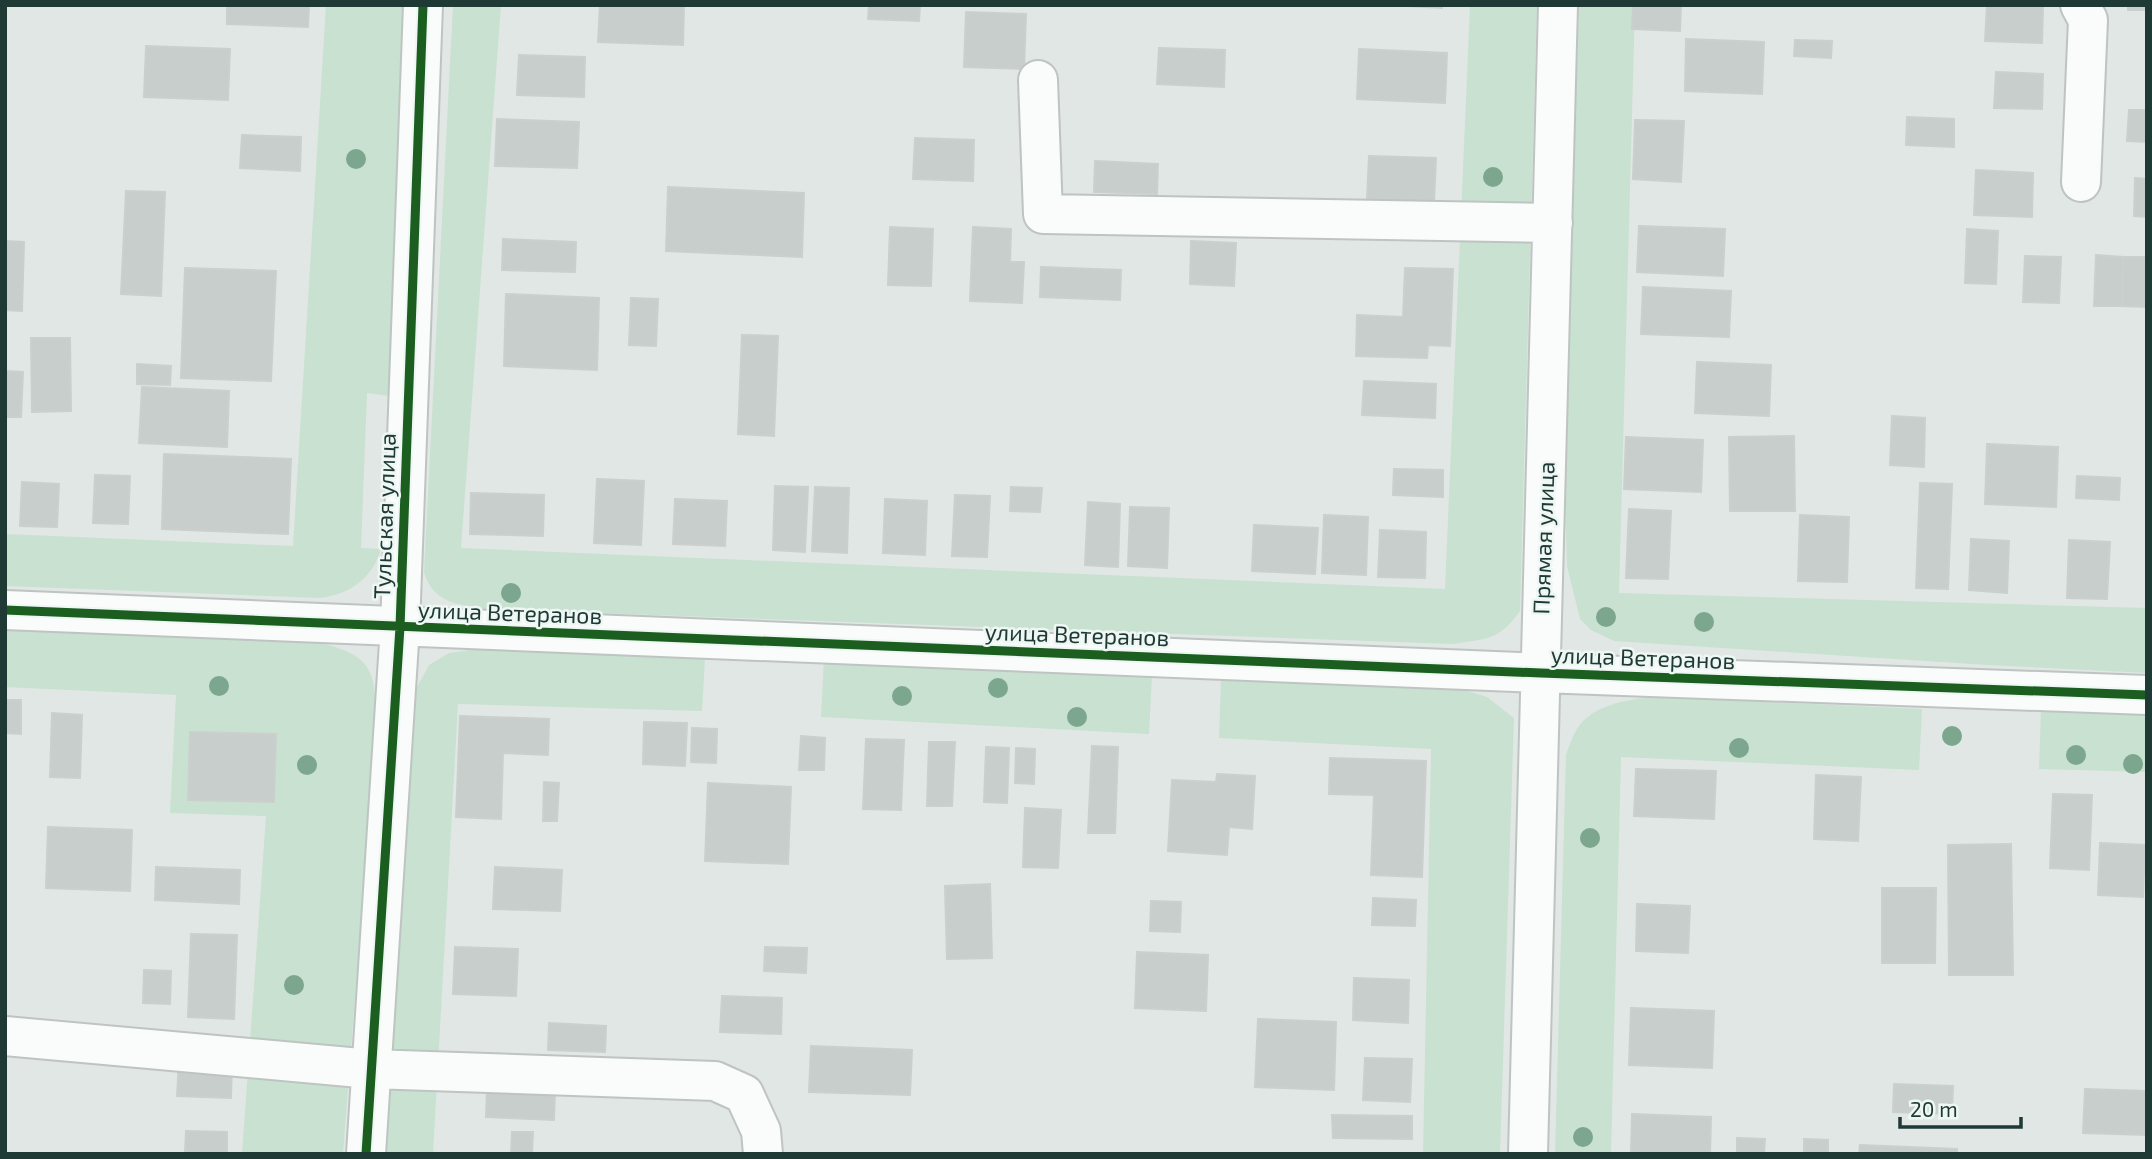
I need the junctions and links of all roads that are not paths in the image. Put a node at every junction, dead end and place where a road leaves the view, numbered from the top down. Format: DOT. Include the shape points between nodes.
graph roads {
  1 [pos="423,5"];
  2 [pos="1558,5"];
  3 [pos="2080,5"];
  4 [pos="1038,80"];
  5 [pos="2081,183"];
  6 [pos="1553,223"];
  7 [pos="5,610"];
  8 [pos="400,627"];
  9 [pos="1541,673"];
  10 [pos="2147,695"];
  11 [pos="5,1036"];
  12 [pos="371,1069"];
  13 [pos="366,1154"];
  14 [pos="763,1154"];
  15 [pos="1528,1154"];
  1 -- 8 [label="street, Тульская улица"];
  2 -- 6 [label="street, Прямая улица"];
  3 -- 5 [label="street" via="2088,20"];
  4 -- 6 [label="street" via="1043,214"];
  6 -- 9 [label="street, Прямая улица"];
  7 -- 8 [label="street, улица Ветеранов"];
  8 -- 9 [label="street, улица Ветеранов"];
  8 -- 12 [label="street, Тульская улица"];
  9 -- 10 [label="street, улица Ветеранов"];
  9 -- 15 [label="street, Прямая улица"];
  11 -- 12 [label="street"];
  12 -- 13 [label="street, Тульская улица"];
  12 -- 14 [label="street" via="715,1081 744,1094 761,1130"];
}
